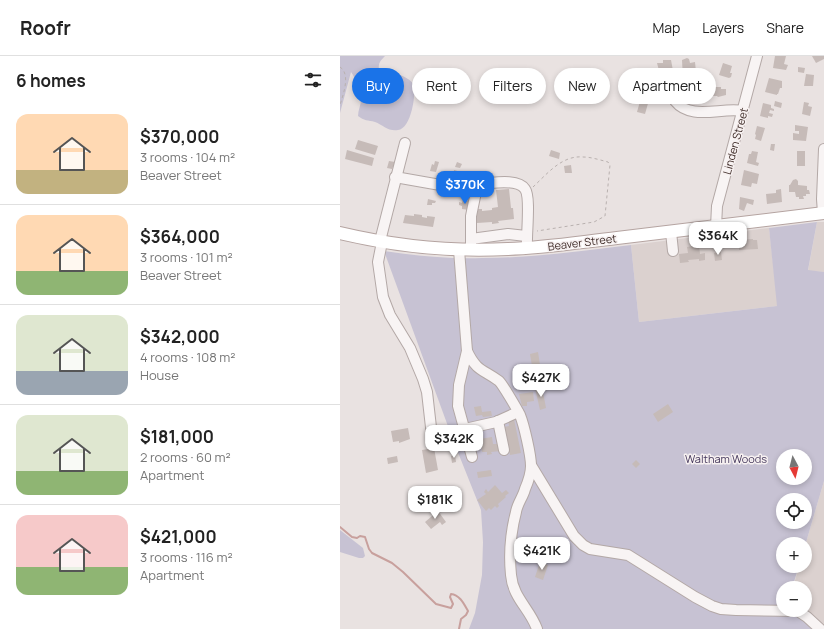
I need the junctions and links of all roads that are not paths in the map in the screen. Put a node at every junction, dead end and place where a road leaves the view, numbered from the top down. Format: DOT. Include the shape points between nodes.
graph roads {
  1 [pos="757,56"];
  2 [pos="678,104"];
  3 [pos="743,111"];
  4 [pos="405,144"];
  5 [pos="824,149"];
  6 [pos="395,177"];
  7 [pos="477,187"];
  8 [pos="823,213"];
  9 [pos="716,227"];
  10 [pos="671,232"];
  11 [pos="340,233"];
  12 [pos="526,239"];
  13 [pos="381,241"];
  14 [pos="467,246"];
  15 [pos="674,251"];
  16 [pos="467,351"];
  17 [pos="518,412"];
  18 [pos="498,421"];
  19 [pos="465,429"];
  20 [pos="433,445"];
  21 [pos="504,450"];
  22 [pos="472,456"];
  23 [pos="531,465"];
  24 [pos="537,629"];
  25 [pos="820,629"];
  1 -- 3 [label="street, Linden Street"];
  2 -- 3 [label="street" via="689,111"];
  3 -- 9 [label="street, Linden Street" via="717,206"];
  4 -- 6 [label="street"];
  5 -- 8 [label="street"];
  6 -- 7 [label="street" via="463,189"];
  6 -- 13 [label="street"];
  7 -- 12 [label="street" via="488,183 509,182 524,188 527,192 528,214"];
  7 -- 14 [label="street"];
  8 -- 9 [label="main road, Beaver Street"];
  9 -- 10 [label="main road, Beaver Street"];
  10 -- 12 [label="main road, Beaver Street"];
  10 -- 15 [label="street"];
  11 -- 13 [label="main road, Beaver Street"];
  12 -- 14 [label="main road, Beaver Street"];
  13 -- 14 [label="main road, Beaver Street" via="426,248"];
  13 -- 20 [label="street" via="378,262 383,297 423,379 427,392"];
  14 -- 16 [label="street"];
  16 -- 17 [label="street" via="480,370 500,382"];
  16 -- 19 [label="street" via="458,396 458,406"];
  17 -- 18 [label="street"];
  17 -- 23 [label="street"];
  18 -- 19 [label="street"];
  18 -- 21 [label="street"];
  19 -- 22 [label="street"];
  23 -- 24 [label="street" via="513,525 511,576 519,600"];
  23 -- 25 [label="street" via="574,536 590,549 628,556 695,597 721,609 798,611"];
}
